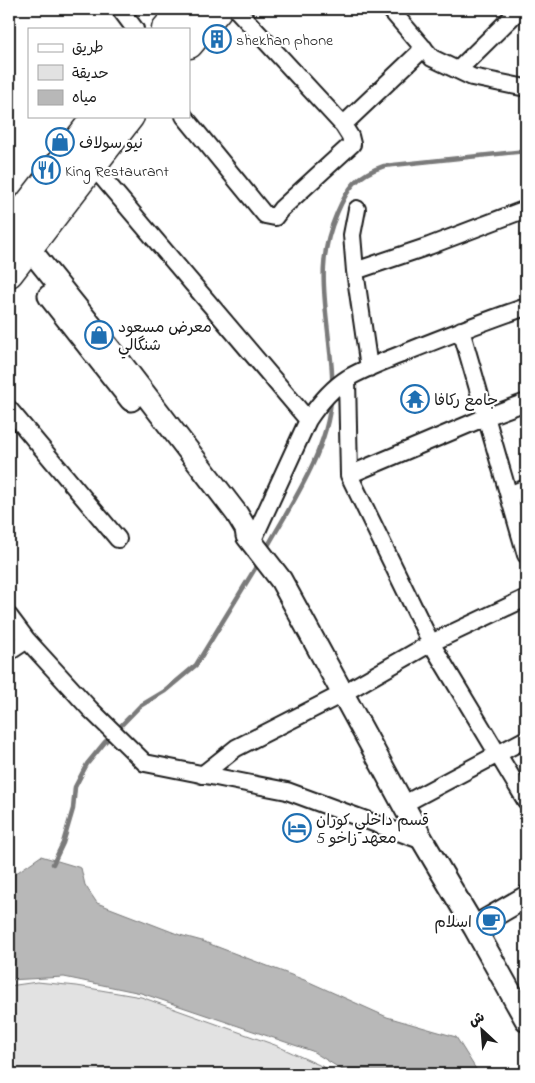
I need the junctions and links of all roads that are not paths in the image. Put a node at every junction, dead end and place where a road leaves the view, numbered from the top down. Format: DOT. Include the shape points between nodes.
graph roads {
  1 [pos="120,9"];
  2 [pos="184,9"];
  3 [pos="218,9"];
  4 [pos="236,9"];
  5 [pos="390,9"];
  6 [pos="520,9"];
  7 [pos="134,28"];
  8 [pos="167,28"];
  9 [pos="190,43"];
  10 [pos="424,48"];
  11 [pos="458,70"];
  12 [pos="526,88"];
  13 [pos="96,118"];
  14 [pos="128,118"];
  15 [pos="186,118"];
  16 [pos="347,130"];
  17 [pos="91,164"];
  18 [pos="526,209"];
  19 [pos="357,210"];
  20 [pos="14,242"];
  21 [pos="355,271"];
  22 [pos="526,307"];
  23 [pos="460,330"];
  24 [pos="369,368"];
  25 [pos="344,382"];
  26 [pos="526,402"];
  27 [pos="9,409"];
  28 [pos="311,415"];
  29 [pos="486,417"];
  30 [pos="349,476"];
  31 [pos="526,488"];
  32 [pos="509,495"];
  33 [pos="118,539"];
  34 [pos="251,540"];
  35 [pos="526,556"];
  36 [pos="526,598"];
  37 [pos="9,616"];
  38 [pos="26,640"];
  39 [pos="431,643"];
  40 [pos="9,652"];
  41 [pos="342,694"];
  42 [pos="526,739"];
  43 [pos="499,754"];
  44 [pos="202,775"];
  45 [pos="526,801"];
  46 [pos="404,804"];
  47 [pos="423,841"];
  48 [pos="526,897"];
  49 [pos="474,926"];
  50 [pos="526,1020"];
  1 -- 7 [label="street"];
  2 -- 8 [label="highway"];
  3 -- 9 [label="highway"];
  4 -- 16 [label="street"];
  5 -- 10 [label="street"];
  6 -- 11 [label="street"];
  10 -- 11 [label="street" via="432,58"];
  10 -- 16 [label="street"];
  11 -- 12 [label="street" via="472,77"];
  13 -- 20 [label="highway"];
  14 -- 17 [label="highway"];
  15 -- 16 [label="street" via="265,215 270,217 275,217 352,144"];
  17 -- 20 [label="highway"];
  17 -- 28 [label="street"];
  18 -- 21 [label="street"];
  19 -- 21 [label="street" via="352,235"];
  20 -- 34 [label="street" via="228,522"];
  21 -- 24 [label="street"];
  22 -- 23 [label="street"];
  23 -- 24 [label="street"];
  23 -- 29 [label="street"];
  24 -- 25 [label="street"];
  25 -- 28 [label="street"];
  25 -- 30 [label="street"];
  26 -- 29 [label="street"];
  27 -- 33 [label="street"];
  28 -- 34 [label="street"];
  29 -- 30 [label="street"];
  29 -- 32 [label="street"];
  30 -- 39 [label="street"];
  31 -- 32 [label="street"];
  32 -- 35 [label="street"];
  34 -- 41 [label="street" via="281,580"];
  36 -- 39 [label="street"];
  37 -- 38 [label="street"];
  38 -- 40 [label="street"];
  38 -- 44 [label="street" via="145,763"];
  39 -- 41 [label="street"];
  39 -- 43 [label="street"];
  41 -- 44 [label="street" via="236,748"];
  41 -- 46 [label="street"];
  42 -- 43 [label="street"];
  43 -- 45 [label="street"];
  43 -- 46 [label="street"];
  44 -- 47 [label="street" via="287,791"];
  46 -- 47 [label="street"];
  47 -- 49 [label="street"];
  48 -- 49 [label="street"];
  49 -- 50 [label="street"];
}
